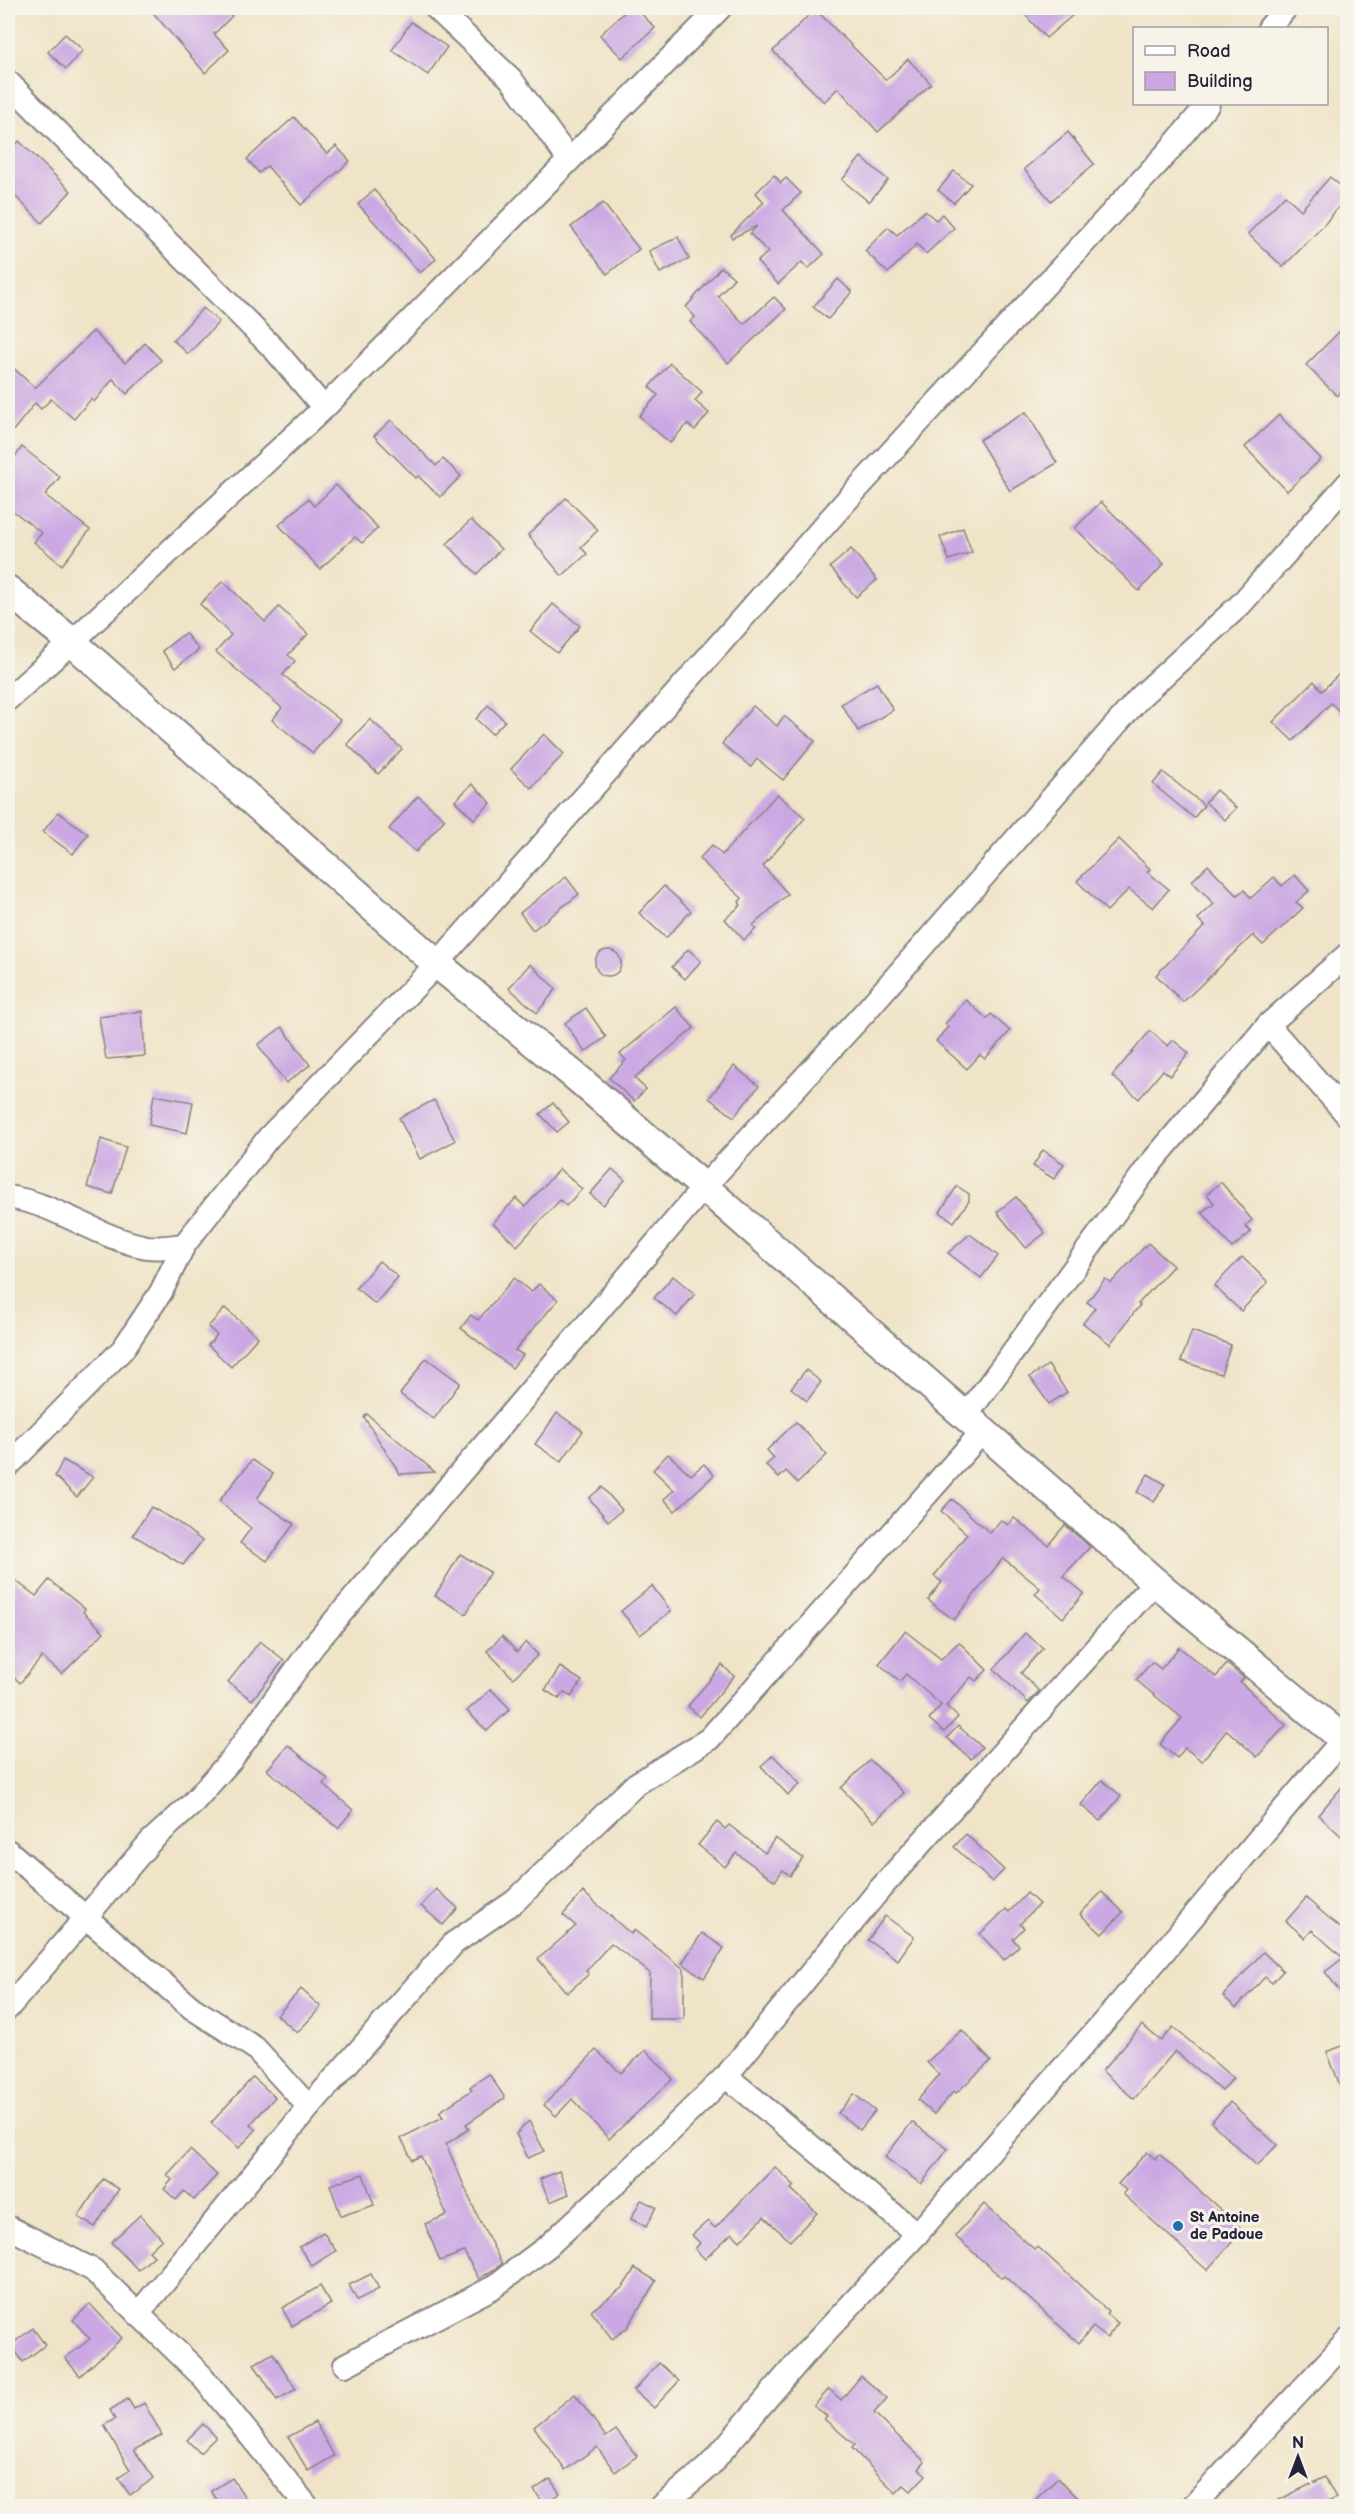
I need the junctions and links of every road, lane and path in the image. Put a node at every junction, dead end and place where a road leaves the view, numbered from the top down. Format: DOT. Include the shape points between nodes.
graph roads {
  1 [pos="436,8"];
  2 [pos="720,8"];
  3 [pos="1286,8"];
  4 [pos="1270,27"];
  5 [pos="8,82"];
  6 [pos="1207,105"];
  7 [pos="569,160"];
  8 [pos="324,408"];
  9 [pos="1347,483"];
  10 [pos="8,590"];
  11 [pos="72,642"];
  12 [pos="8,699"];
  13 [pos="1347,954"];
  14 [pos="437,964"];
  15 [pos="1268,1025"];
  16 [pos="1347,1116"];
  17 [pos="704,1187"];
  18 [pos="8,1197"];
  19 [pos="184,1245"];
  20 [pos="975,1424"];
  21 [pos="8,1466"];
  22 [pos="1155,1582"];
  23 [pos="1345,1741"];
  24 [pos="8,1851"];
  25 [pos="83,1918"];
  26 [pos="8,2008"];
  27 [pos="726,2076"];
  28 [pos="309,2107"];
  29 [pos="8,2227"];
  30 [pos="917,2234"];
  31 [pos="138,2314"];
  32 [pos="1347,2340"];
  33 [pos="345,2366"];
  34 [pos="307,2506"];
  35 [pos="662,2506"];
  36 [pos="1193,2506"];
  1 -- 7 [label="street" via="511,79"];
  2 -- 7 [label="street"];
  3 -- 4 [label="street"];
  5 -- 8 [label="street" via="275,350"];
  6 -- 14 [label="street" via="846,501"];
  7 -- 8 [label="street"];
  8 -- 11 [label="street"];
  9 -- 17 [label="street" via="1241,604 1140,697 865,1012"];
  10 -- 11 [label="main road"];
  11 -- 12 [label="street"];
  11 -- 14 [label="main road"];
  13 -- 15 [label="street"];
  14 -- 17 [label="main road"];
  14 -- 19 [label="street" via="269,1137"];
  15 -- 16 [label="street"];
  15 -- 20 [label="street" via="1151,1163"];
  17 -- 20 [label="main road"];
  17 -- 25 [label="street" via="314,1645 231,1760"];
  18 -- 19 [label="street" via="30,1200 101,1233 149,1247"];
  19 -- 21 [label="street" via="161,1292 123,1349"];
  20 -- 22 [label="main road"];
  20 -- 28 [label="street" via="709,1739 636,1784 515,1901 453,1943"];
  22 -- 23 [label="main road"];
  22 -- 27 [label="street" via="880,1889"];
  23 -- 30 [label="street"];
  24 -- 25 [label="street"];
  25 -- 26 [label="street"];
  25 -- 28 [label="street" via="192,2008 255,2048"];
  27 -- 30 [label="street"];
  27 -- 33 [label="street" via="548,2246 492,2288"];
  28 -- 31 [label="street"];
  29 -- 31 [label="street" via="93,2270"];
  30 -- 35 [label="street" via="803,2356 709,2466"];
  31 -- 34 [label="street" via="201,2375"];
  32 -- 36 [label="street"];
}
